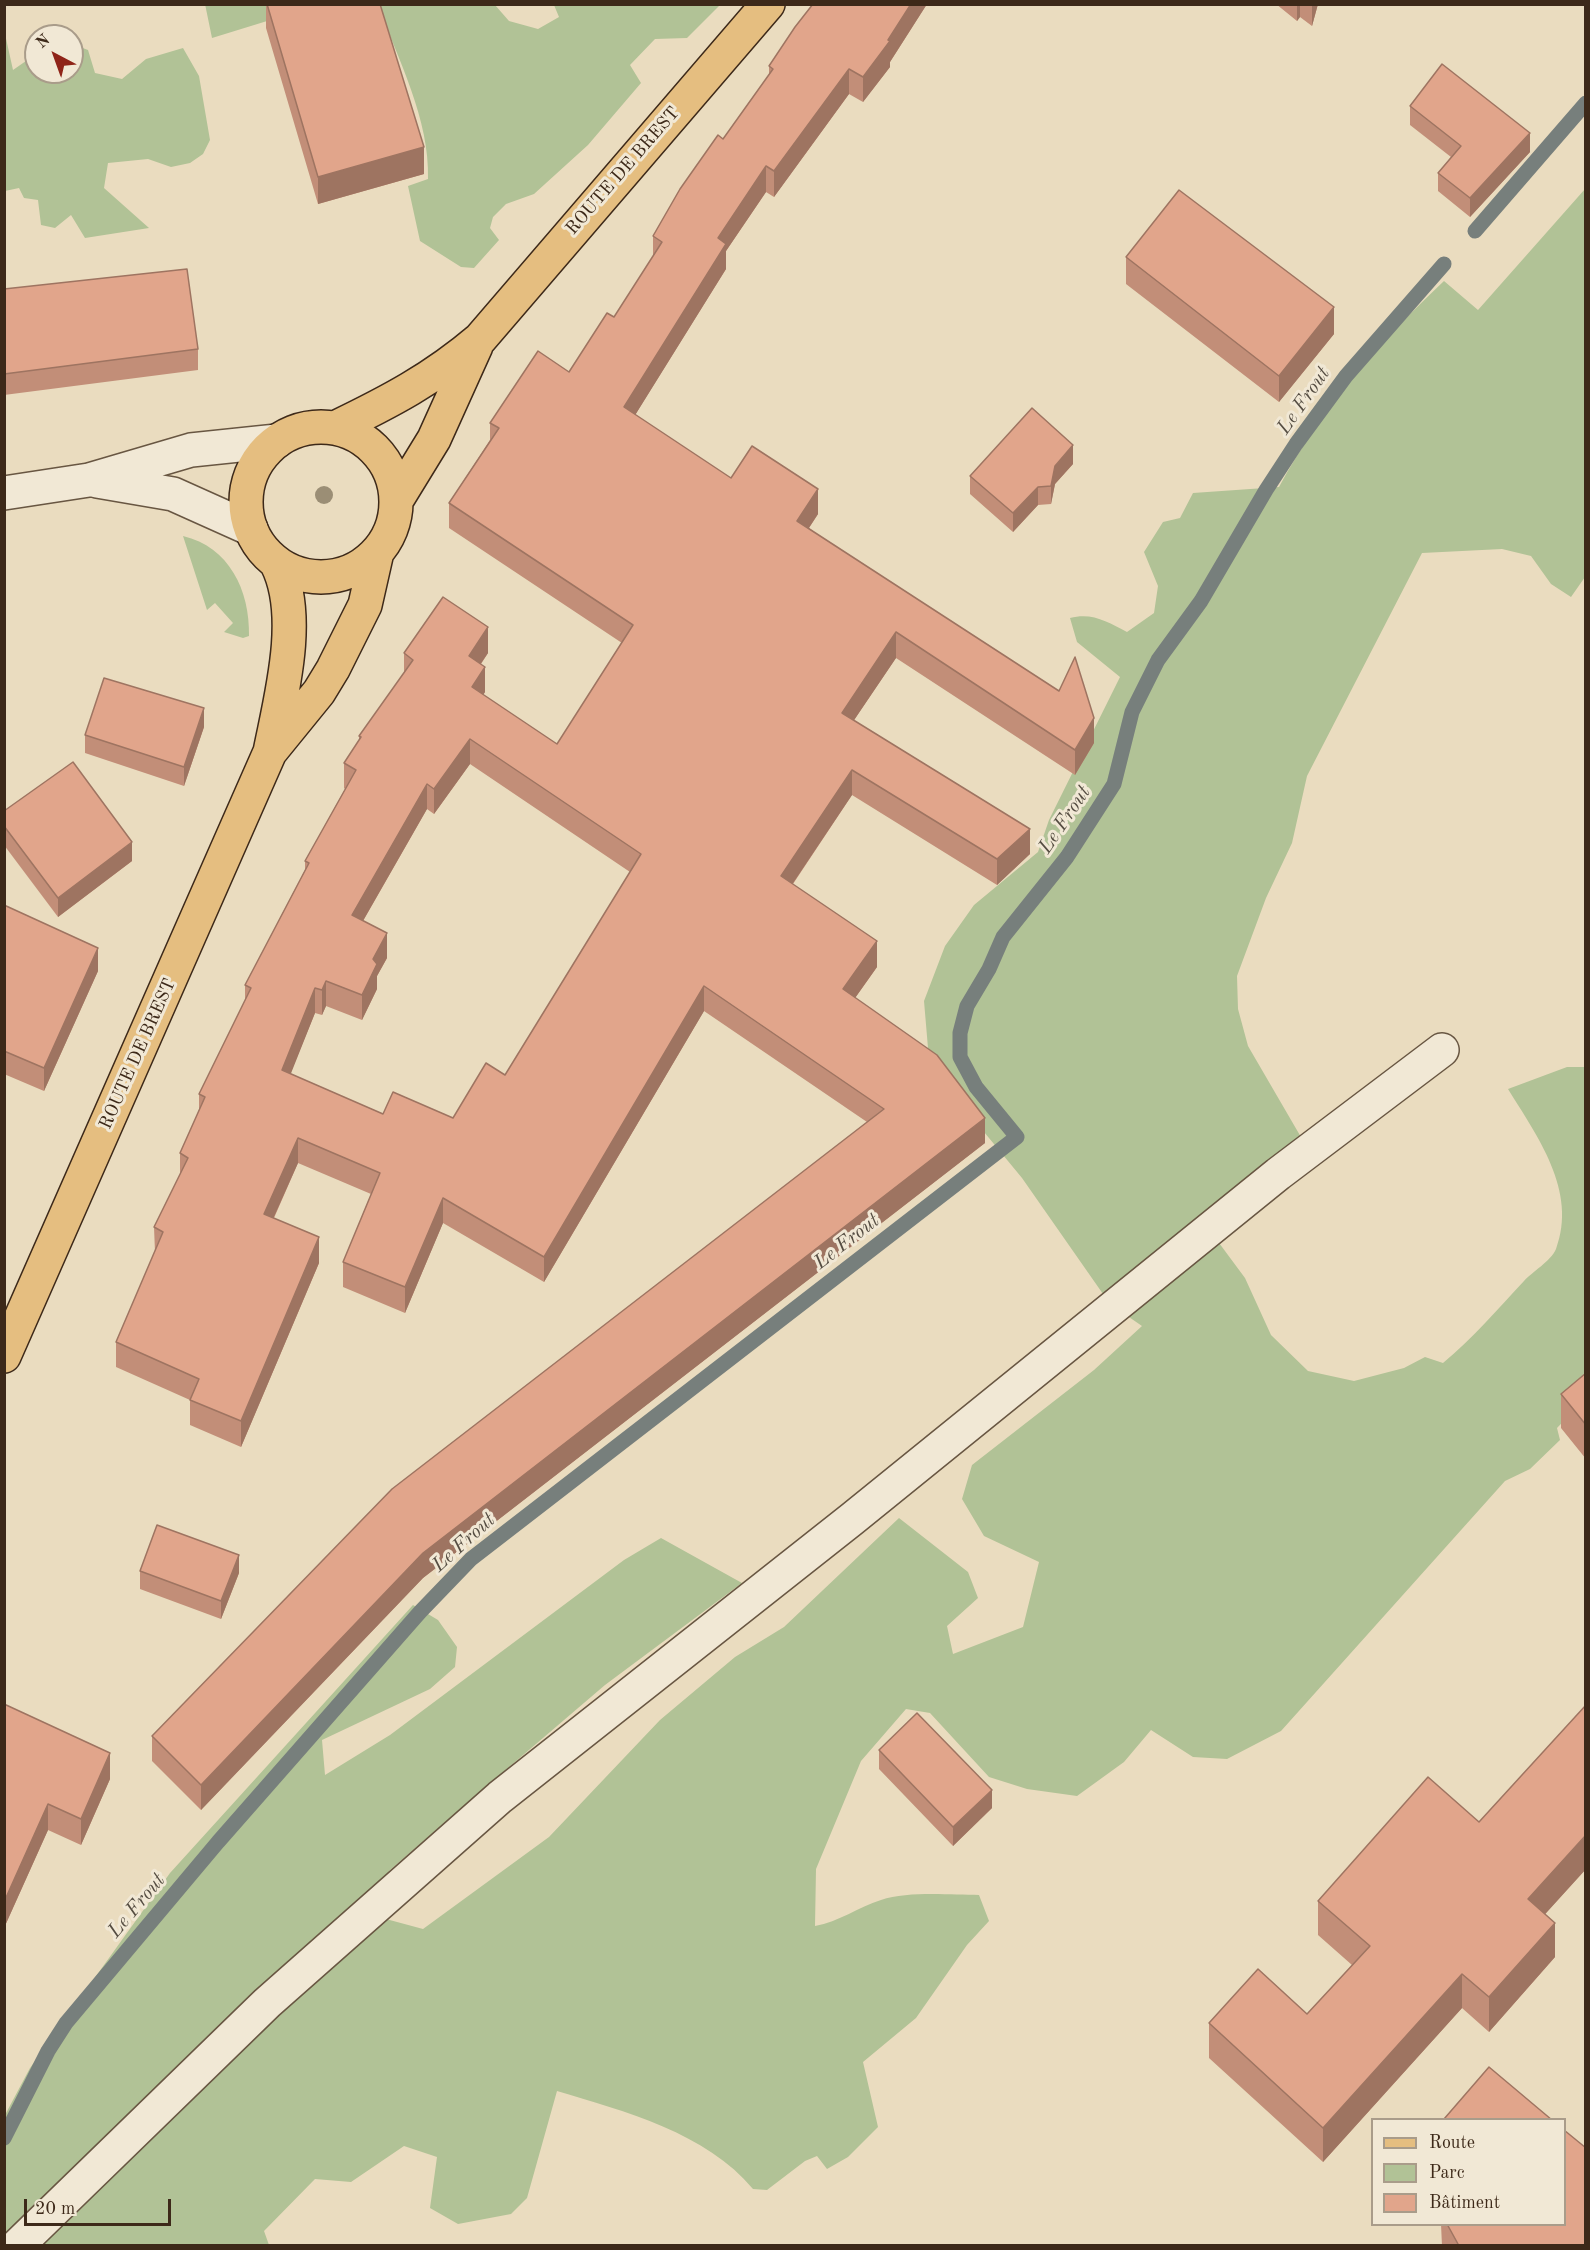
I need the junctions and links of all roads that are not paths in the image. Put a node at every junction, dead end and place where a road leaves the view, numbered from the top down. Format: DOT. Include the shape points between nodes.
graph roads {
  1 [pos="768,4"];
  2 [pos="480,339"];
  3 [pos="335,428"];
  4 [pos="277,441"];
  5 [pos="89,480"];
  6 [pos="4,493"];
  7 [pos="396,501"];
  8 [pos="250,529"];
  9 [pos="377,552"];
  10 [pos="278,564"];
  11 [pos="270,752"];
  12 [pos="1442,1050"];
  13 [pos="4,1356"];
  14 [pos="17,2246"];
  1 -- 2 [label="main road, ROUTE DE BREST"];
  2 -- 3 [label="main road, ROUTE DE BREST" via="400,397"];
  2 -- 7 [label="main road, ROUTE DE BREST" via="434,439"];
  3 -- 4 [label="main road" via="314,427"];
  3 -- 7 [label="main road" via="372,446 389,471"];
  4 -- 5 [label="street" via="191,450"];
  4 -- 8 [label="main road" via="260,458 249,480 246,505"];
  5 -- 6 [label="street"];
  5 -- 8 [label="street" via="173,494"];
  7 -- 9 [label="main road" via="392,529"];
  8 -- 10 [label="main road" via="257,543"];
  9 -- 10 [label="main road" via="360,567 318,578 297,574"];
  9 -- 11 [label="main road, ROUTE DE BREST" via="365,605 333,669"];
  10 -- 11 [label="main road, ROUTE DE BREST" via="286,582 288,637"];
  11 -- 13 [label="main road, ROUTE DE BREST"];
  12 -- 14 [label="street" via="1278,1174 852,1519 500,1797 267,2003"];
}
